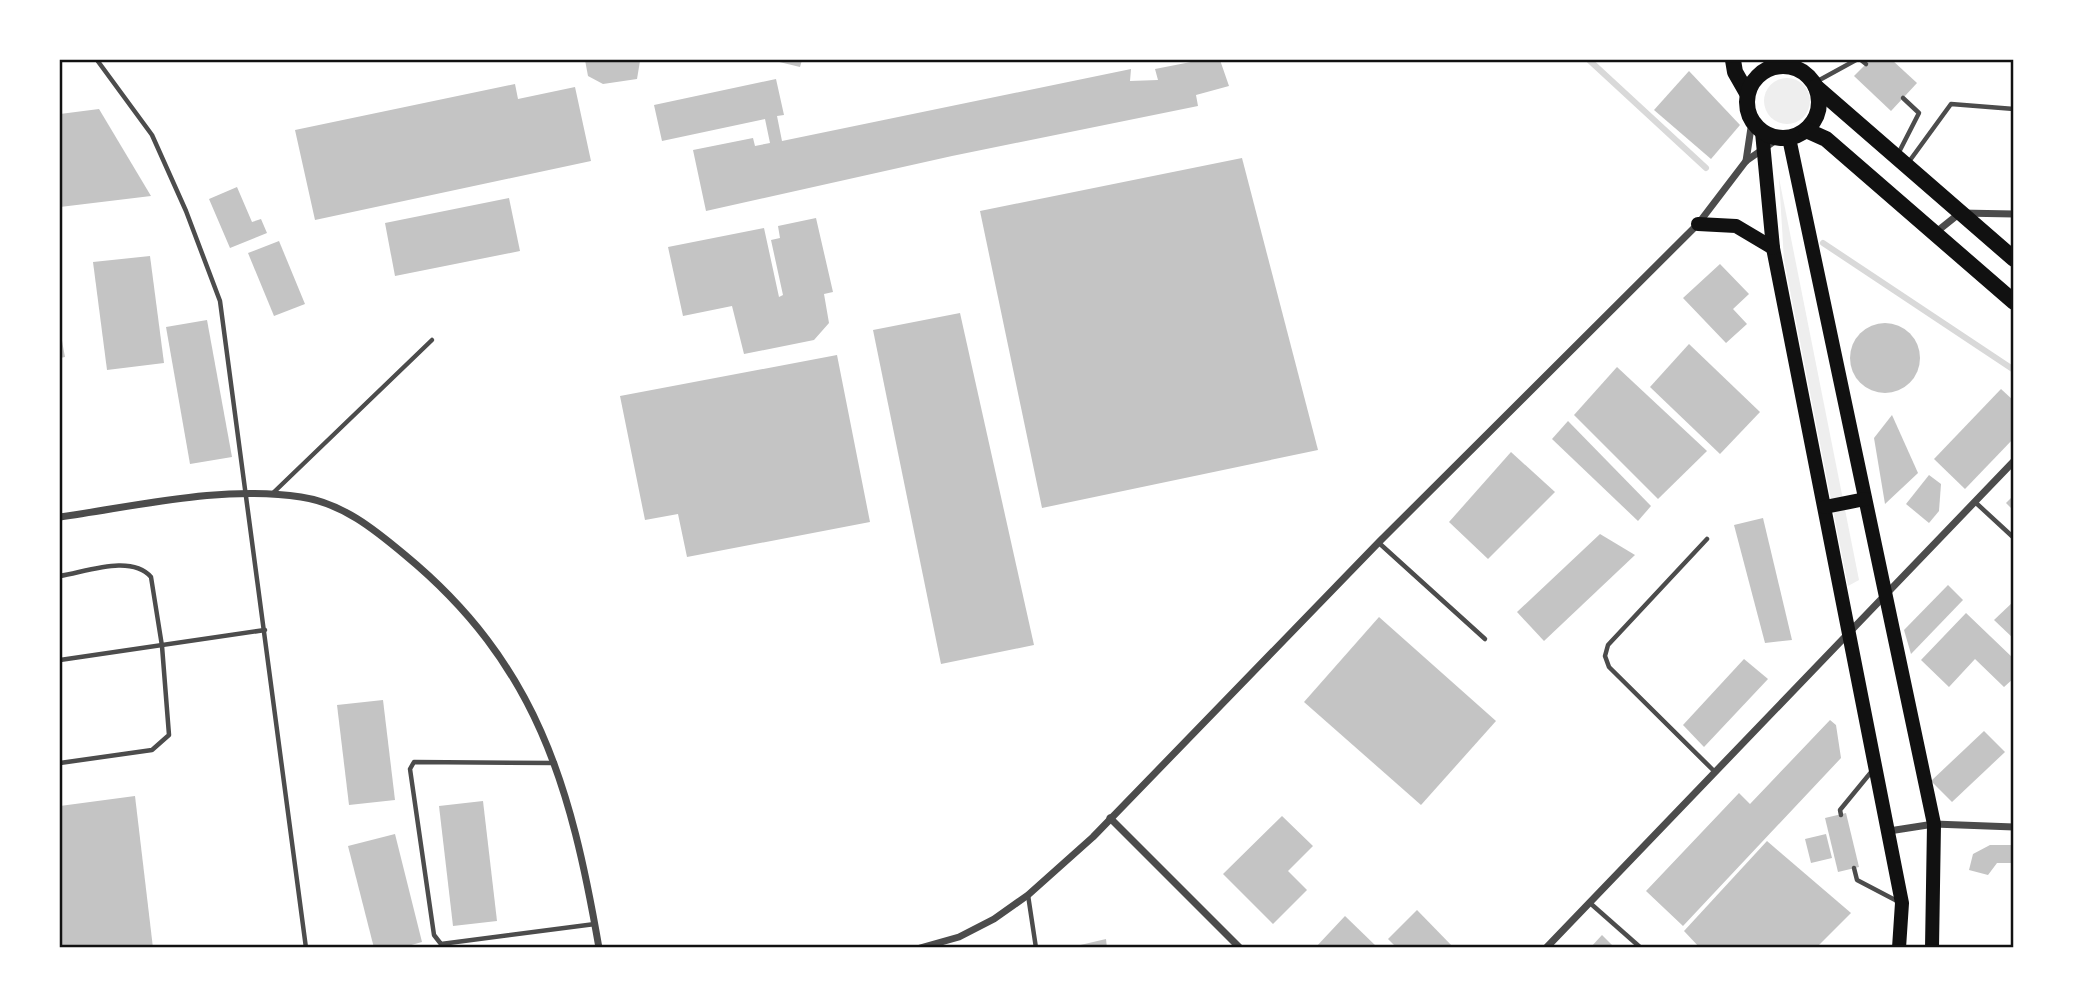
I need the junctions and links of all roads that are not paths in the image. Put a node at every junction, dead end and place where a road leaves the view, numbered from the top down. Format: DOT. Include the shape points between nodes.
graph roads {
  1 [pos="97,60"];
  2 [pos="1733,60"];
  3 [pos="1856,60"];
  4 [pos="1792,64"];
  5 [pos="1815,85"];
  6 [pos="1747,93"];
  7 [pos="1903,98"];
  8 [pos="2014,109"];
  9 [pos="1757,126"];
  10 [pos="1806,130"];
  11 [pos="1784,138"];
  12 [pos="1764,149"];
  13 [pos="1902,159"];
  14 [pos="1746,161"];
  15 [pos="1960,213"];
  16 [pos="2014,214"];
  17 [pos="1698,224"];
  18 [pos="1935,233"];
  19 [pos="1773,248"];
  20 [pos="2014,259"];
  21 [pos="2014,302"];
  22 [pos="432,340"];
  23 [pos="2014,461"];
  24 [pos="247,491"];
  25 [pos="272,494"];
  26 [pos="1865,499"];
  27 [pos="1975,501"];
  28 [pos="1825,507"];
  29 [pos="60,517"];
  30 [pos="2014,538"];
  31 [pos="1707,539"];
  32 [pos="1379,542"];
  33 [pos="60,576"];
  34 [pos="1885,595"];
  35 [pos="265,631"];
  36 [pos="1850,632"];
  37 [pos="1485,639"];
  38 [pos="162,646"];
  39 [pos="60,660"];
  40 [pos="60,763"];
  41 [pos="556,763"];
  42 [pos="1877,765"];
  43 [pos="1715,772"];
  44 [pos="1841,815"];
  45 [pos="1110,818"];
  46 [pos="1934,824"];
  47 [pos="2014,827"];
  48 [pos="1889,831"];
  49 [pos="1854,869"];
  50 [pos="1028,895"];
  51 [pos="1590,902"];
  52 [pos="1902,904"];
  53 [pos="595,924"];
  54 [pos="306,947"];
  55 [pos="599,947"];
  56 [pos="920,947"];
  57 [pos="1037,947"];
  58 [pos="1240,947"];
  59 [pos="1546,947"];
  60 [pos="1641,947"];
  61 [pos="1899,947"];
  62 [pos="1932,947"];
  1 -- 24 [label="lane" via="152,135 220,301"];
  2 -- 6 [label="main road"];
  3 -- 5 [label="lane"];
  4 -- 5 [label="main road"];
  4 -- 6 [label="main road" via="1760,72"];
  5 -- 10 [label="main road" via="1817,115"];
  5 -- 13 [label="main road"];
  6 -- 9 [label="main road" via="1746,102"];
  7 -- 13 [label="lane" via="1919,113"];
  8 -- 13 [label="lane" via="1951,104"];
  9 -- 11 [label="main road"];
  9 -- 12 [label="main road"];
  9 -- 14 [label="street"];
  10 -- 11 [label="main road"];
  10 -- 18 [label="main road" via="1826,139"];
  11 -- 12 [label="street"];
  11 -- 26 [label="main road"];
  12 -- 14 [label="street"];
  12 -- 19 [label="main road"];
  13 -- 15 [label="main road"];
  14 -- 17 [label="street"];
  15 -- 16 [label="street"];
  15 -- 18 [label="street"];
  15 -- 20 [label="main road"];
  17 -- 19 [label="main road" via="1736,226"];
  17 -- 32 [label="street"];
  18 -- 21 [label="main road"];
  19 -- 28 [label="main road"];
  22 -- 25 [label="lane"];
  23 -- 27 [label="street"];
  24 -- 25 [label="street"];
  24 -- 29 [label="street"];
  24 -- 35 [label="lane"];
  25 -- 41 [label="street" via="303,497 344,510 418,566 468,615 508,669 537,717"];
  26 -- 28 [label="main road"];
  26 -- 34 [label="main road"];
  27 -- 30 [label="lane"];
  27 -- 34 [label="street"];
  28 -- 36 [label="main road"];
  31 -- 43 [label="lane" via="1608,645 1605,656 1609,667"];
  32 -- 37 [label="lane"];
  32 -- 45 [label="street"];
  33 -- 38 [label="lane" via="132,565 144,569 151,577"];
  34 -- 36 [label="street"];
  34 -- 46 [label="main road"];
  35 -- 38 [label="lane"];
  35 -- 54 [label="lane"];
  36 -- 42 [label="main road"];
  36 -- 43 [label="street"];
  38 -- 39 [label="lane"];
  38 -- 40 [label="lane" via="169,735 162,744 152,750"];
  41 -- 53 [label="street" via="573,815"];
  41 -- 53 [label="lane" via="414,762 410,769 434,936 441,944"];
  42 -- 44 [label="lane" via="1840,810"];
  42 -- 48 [label="main road"];
  43 -- 51 [label="street"];
  45 -- 50 [label="street"];
  45 -- 58 [label="street"];
  46 -- 47 [label="street"];
  46 -- 48 [label="street"];
  46 -- 62 [label="main road"];
  48 -- 52 [label="main road"];
  49 -- 52 [label="lane" via="1857,880"];
  50 -- 56 [label="street" via="959,937"];
  50 -- 57 [label="lane"];
  51 -- 59 [label="street"];
  51 -- 60 [label="lane"];
  52 -- 61 [label="main road"];
  53 -- 55 [label="street"];
}
